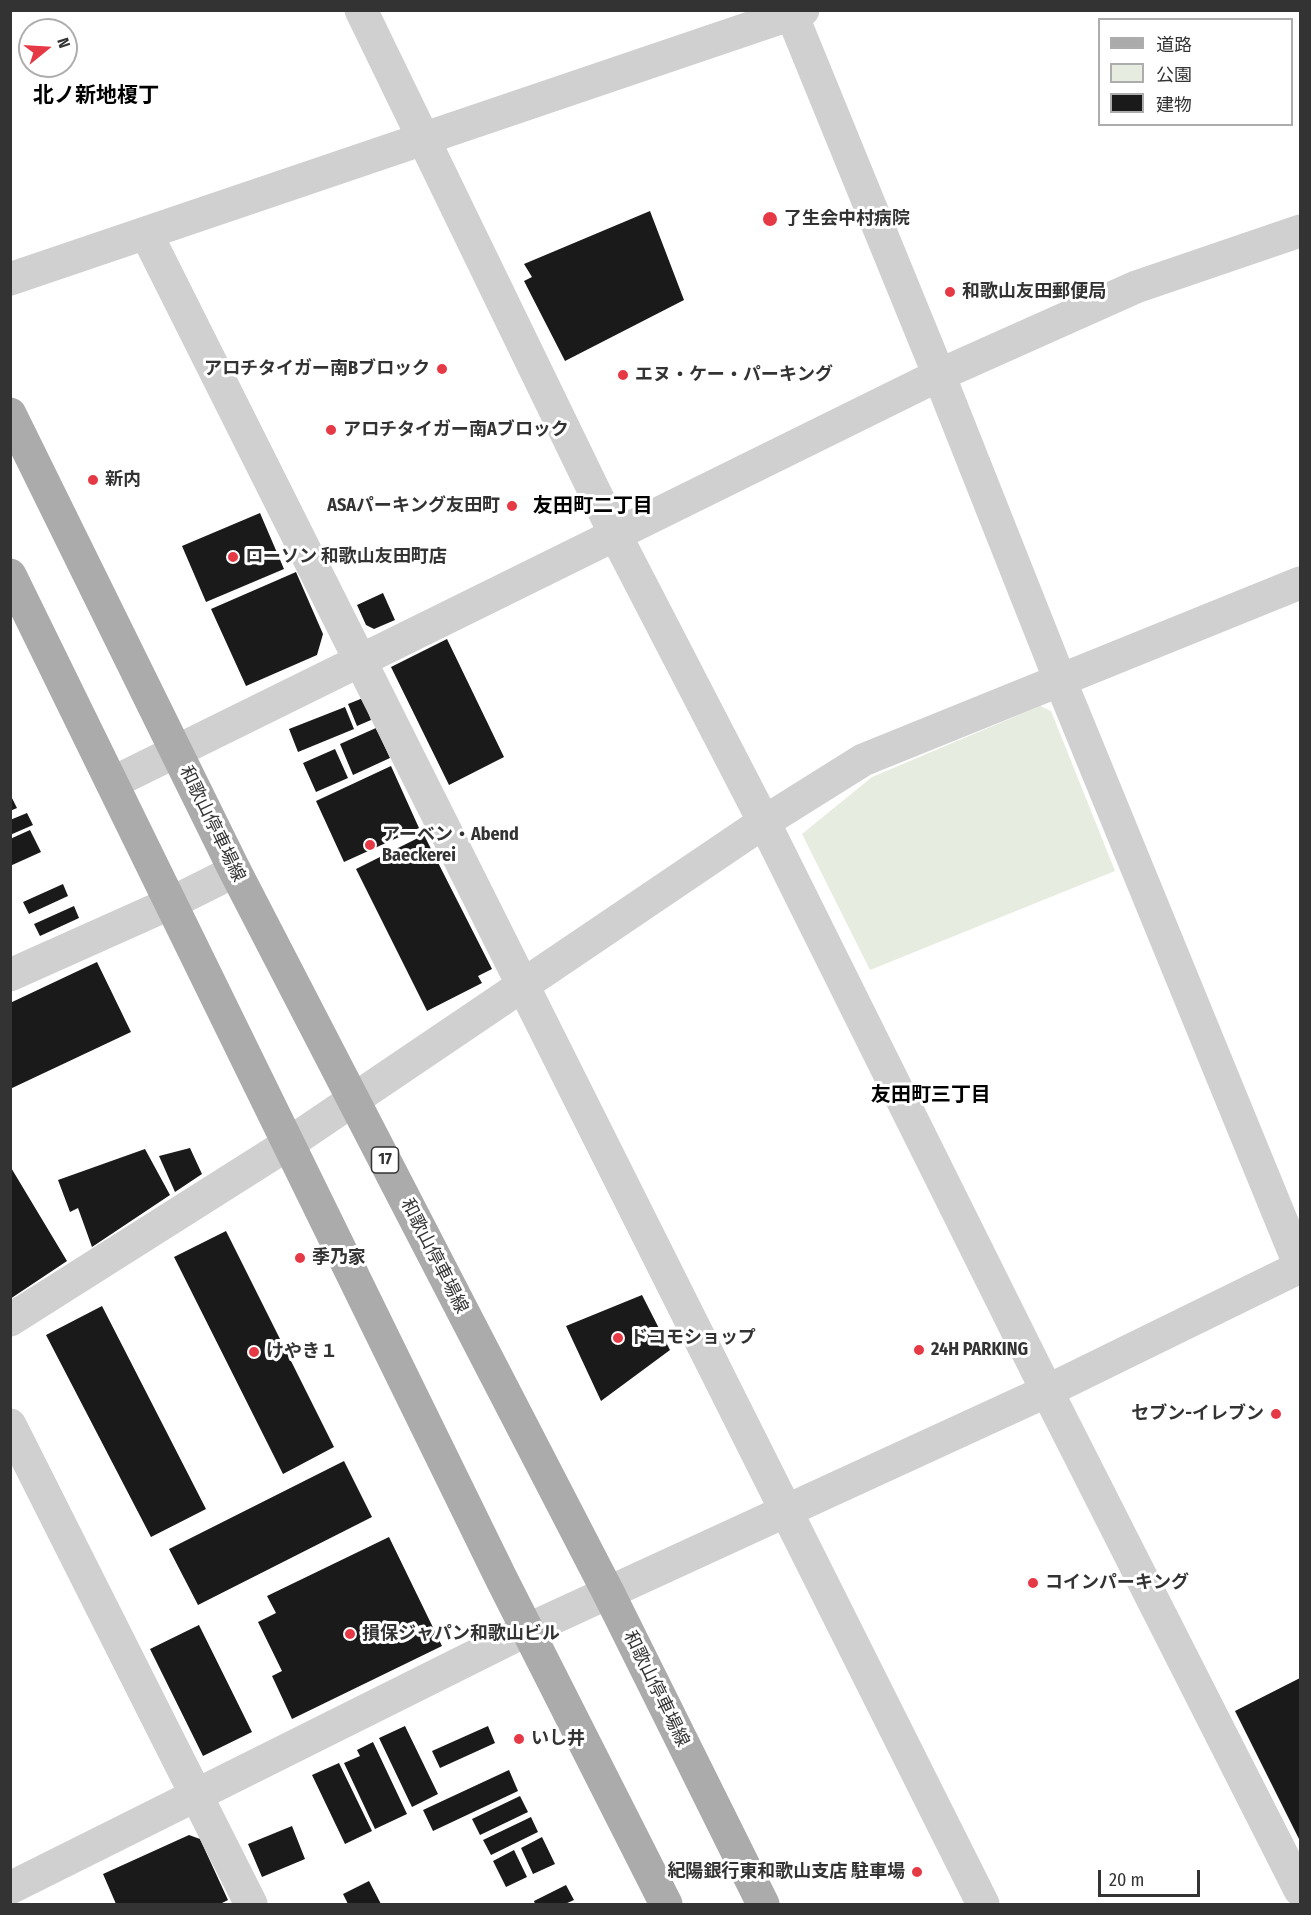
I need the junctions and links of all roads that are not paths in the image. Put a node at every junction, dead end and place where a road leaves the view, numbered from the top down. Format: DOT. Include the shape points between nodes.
graph roads {
  1 [pos="361,10"];
  2 [pos="795,12"];
  3 [pos="423,138"];
  4 [pos="1300,231"];
  5 [pos="146,233"];
  6 [pos="10,279"];
  7 [pos="939,375"];
  8 [pos="10,414"];
  9 [pos="616,536"];
  10 [pos="10,575"];
  11 [pos="1300,583"];
  12 [pos="361,661"];
  13 [pos="1060,680"];
  14 [pos="176,752"];
  15 [pos="112,783"];
  16 [pos="764,822"];
  17 [pos="235,871"];
  18 [pos="171,903"];
  19 [pos="10,975"];
  20 [pos="523,986"];
  21 [pos="354,1101"];
  22 [pos="288,1144"];
  23 [pos="1300,1266"];
  24 [pos="10,1320"];
  25 [pos="1047,1391"];
  26 [pos="10,1425"];
  27 [pos="786,1511"];
  28 [pos="608,1593"];
  29 [pos="527,1630"];
  30 [pos="196,1796"];
  31 [pos="10,1888"];
  32 [pos="1300,1890"];
  33 [pos="251,1905"];
  34 [pos="666,1905"];
  35 [pos="763,1905"];
  36 [pos="982,1905"];
  1 -- 3 [label="street"];
  2 -- 3 [label="street"];
  2 -- 7 [label="street"];
  3 -- 5 [label="street"];
  3 -- 9 [label="street"];
  4 -- 7 [label="street" via="1136,287"];
  5 -- 6 [label="street"];
  5 -- 12 [label="street"];
  7 -- 9 [label="street"];
  7 -- 13 [label="street"];
  8 -- 14 [label="main road, 和歌山停車場線 / 17"];
  9 -- 12 [label="street"];
  9 -- 16 [label="street"];
  10 -- 15 [label="main road"];
  11 -- 13 [label="street"];
  12 -- 14 [label="street"];
  12 -- 20 [label="street"];
  13 -- 16 [label="street" via="862,760"];
  13 -- 23 [label="street"];
  14 -- 15 [label="street"];
  14 -- 17 [label="main road, 和歌山停車場線 / 17"];
  15 -- 18 [label="main road"];
  16 -- 20 [label="street"];
  16 -- 25 [label="street"];
  17 -- 18 [label="street"];
  17 -- 21 [label="main road, 和歌山停車場線 / 17"];
  18 -- 19 [label="street"];
  18 -- 22 [label="main road"];
  20 -- 21 [label="street"];
  20 -- 27 [label="street"];
  21 -- 22 [label="street"];
  21 -- 28 [label="main road, 和歌山停車場線 / 17"];
  22 -- 24 [label="street"];
  22 -- 29 [label="main road"];
  23 -- 25 [label="street"];
  25 -- 27 [label="street"];
  25 -- 32 [label="street"];
  26 -- 30 [label="street"];
  27 -- 28 [label="street"];
  27 -- 36 [label="street"];
  28 -- 29 [label="street"];
  28 -- 35 [label="main road, 和歌山停車場線 / 17"];
  29 -- 30 [label="street"];
  29 -- 34 [label="main road"];
  30 -- 31 [label="street"];
  30 -- 33 [label="street"];
}
